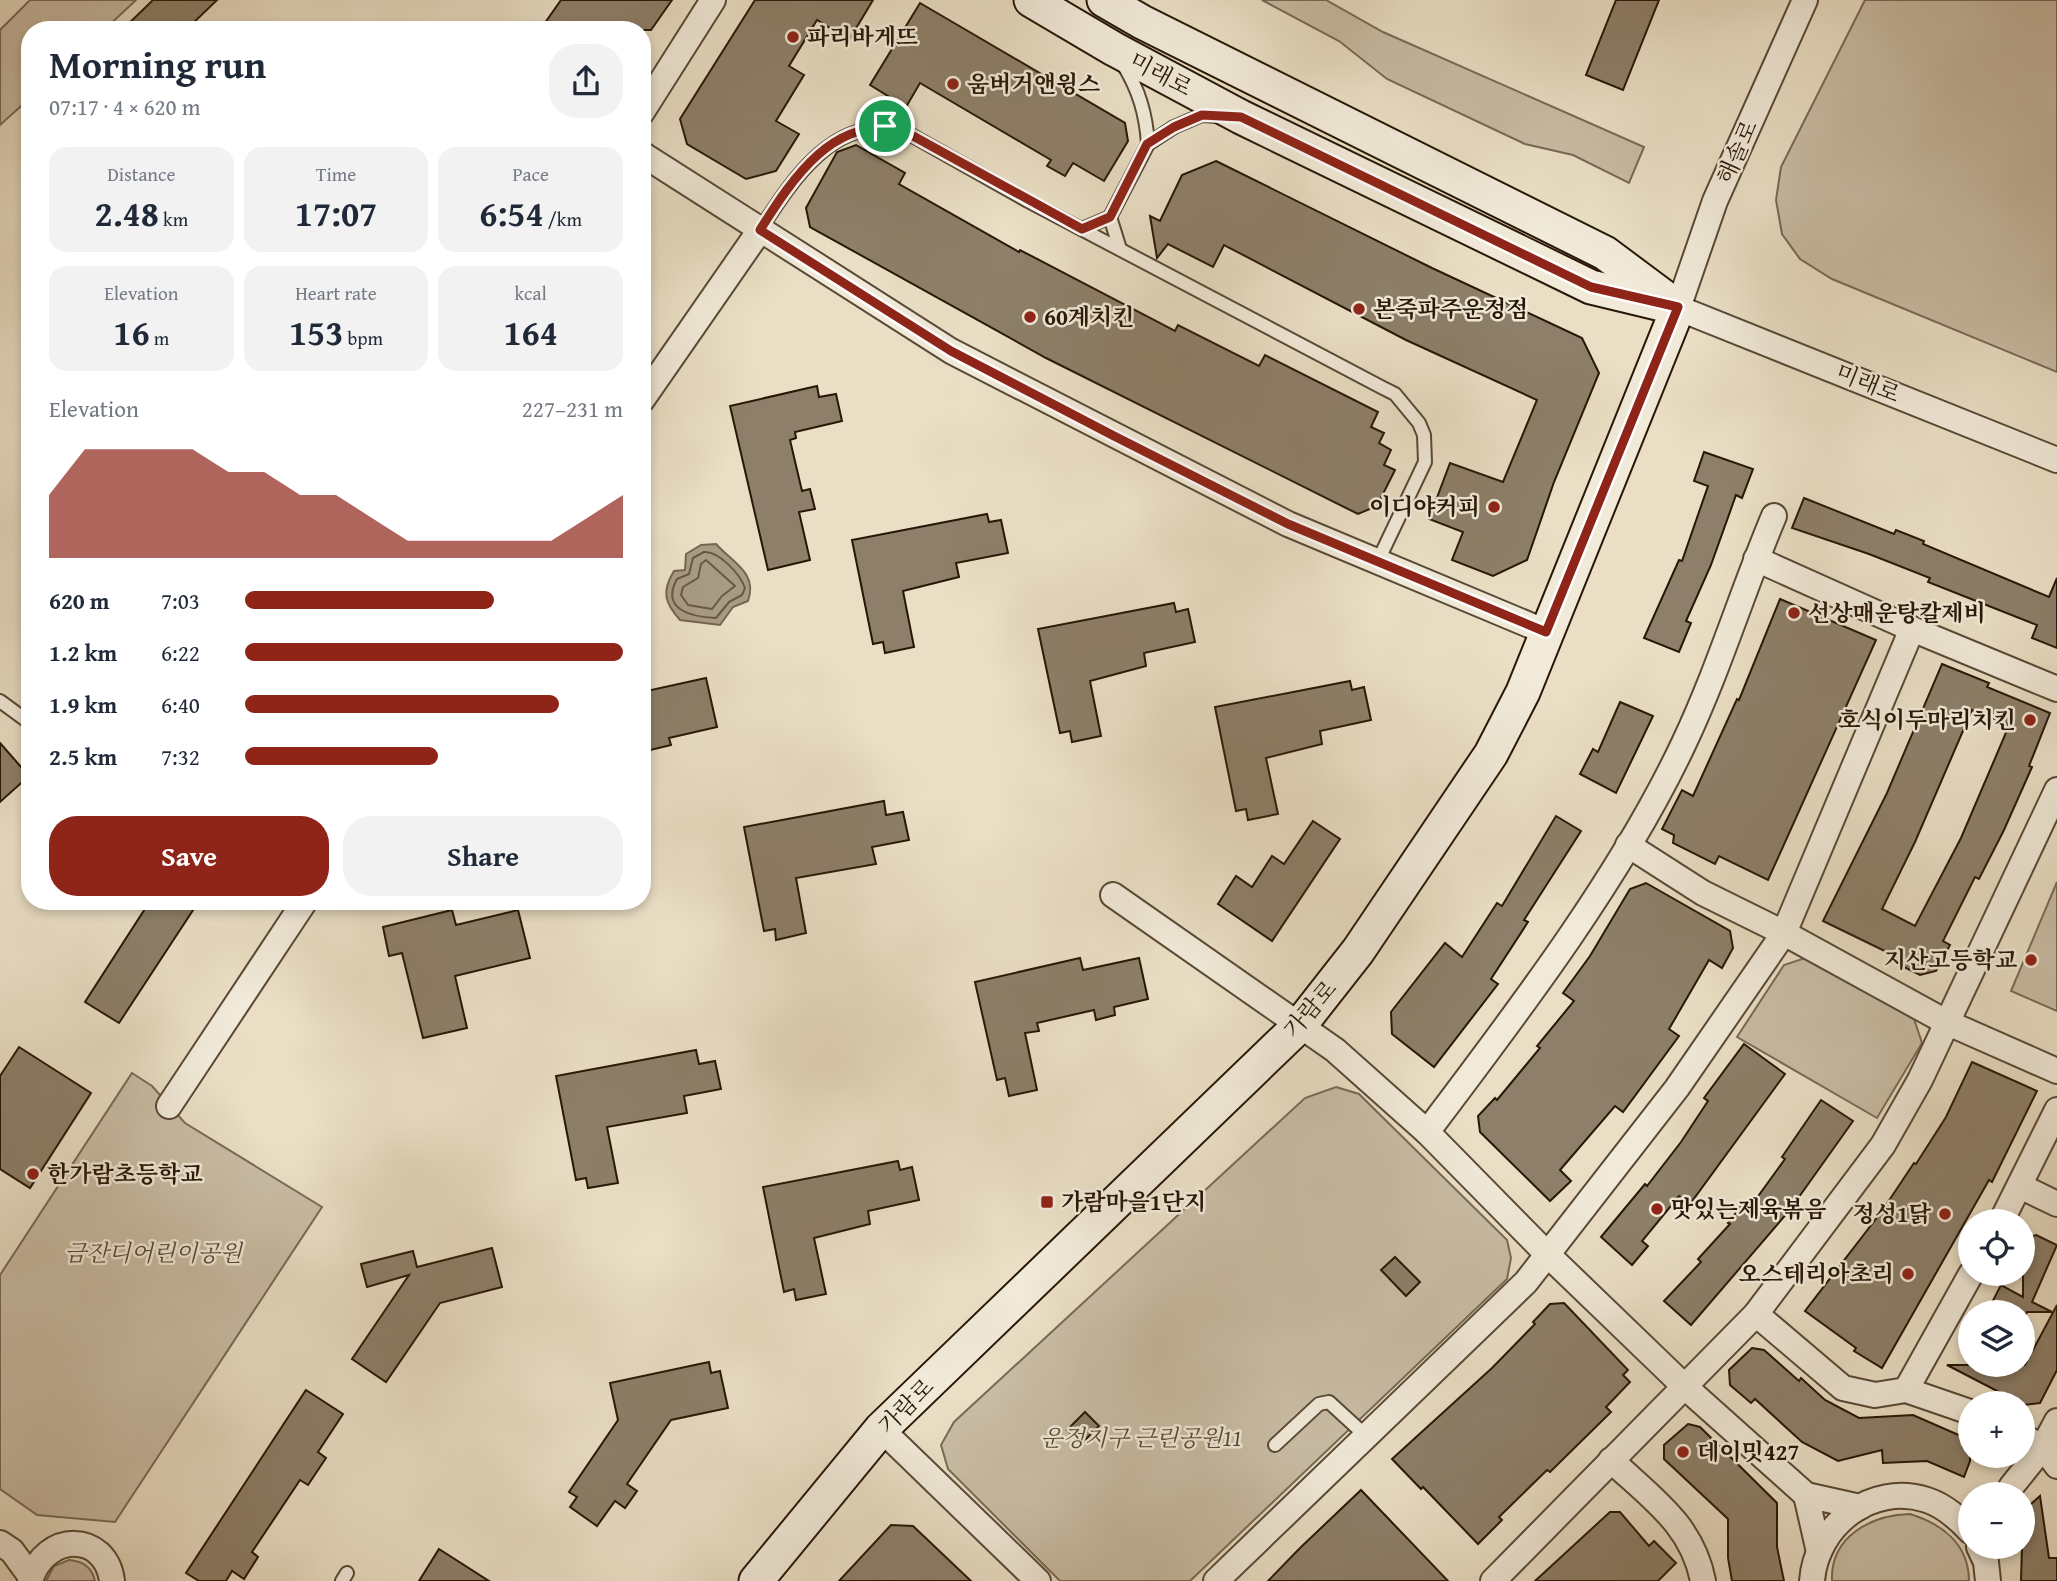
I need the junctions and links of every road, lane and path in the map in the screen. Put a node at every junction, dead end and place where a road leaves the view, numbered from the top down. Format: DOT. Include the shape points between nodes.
graph roads {
  1 [pos="713,0"];
  2 [pos="1031,0"];
  3 [pos="1104,0"];
  4 [pos="1805,0"];
  5 [pos="1114,49"];
  6 [pos="651,98"];
  7 [pos="1241,117"];
  8 [pos="1147,144"];
  9 [pos="651,160"];
  10 [pos="1110,217"];
  11 [pos="1082,229"];
  12 [pos="760,230"];
  13 [pos="1119,249"];
  14 [pos="1678,307"];
  15 [pos="651,387"];
  16 [pos="2057,460"];
  17 [pos="1773,516"];
  18 [pos="1756,559"];
  19 [pos="1377,564"];
  20 [pos="1912,629"];
  21 [pos="1546,632"];
  22 [pos="2057,689"];
  23 [pos="0,701"];
  24 [pos="21,716"];
  25 [pos="2057,790"];
  26 [pos="1628,845"];
  27 [pos="1113,895"];
  28 [pos="299,910"];
  29 [pos="1784,933"];
  30 [pos="1946,1022"];
  31 [pos="1300,1025"];
  32 [pos="2057,1071"];
  33 [pos="169,1106"];
  34 [pos="2057,1110"];
  35 [pos="1427,1132"];
  36 [pos="2020,1186"];
  37 [pos="2057,1204"];
  38 [pos="2008,1209"];
  39 [pos="1547,1254"];
  40 [pos="1964,1286"];
  41 [pos="1756,1314"];
  42 [pos="1684,1386"];
  43 [pos="1906,1390"];
  44 [pos="1958,1408"];
  45 [pos="2057,1421"];
  46 [pos="881,1429"];
  47 [pos="1366,1436"];
  48 [pos="1275,1445"];
  49 [pos="2041,1450"];
  50 [pos="1611,1460"];
  51 [pos="2011,1482"];
  52 [pos="1806,1495"];
  53 [pos="1958,1506"];
  54 [pos="1860,1507"];
  55 [pos="1946,1510"];
  56 [pos="1958,1518"];
  57 [pos="6,1547"];
  58 [pos="49,1551"];
  59 [pos="1819,1552"];
  60 [pos="1985,1559"];
  61 [pos="31,1579"];
  62 [pos="112,1581"];
  63 [pos="756,1581"];
  64 [pos="1038,1581"];
  65 [pos="1216,1581"];
  66 [pos="1493,1581"];
  67 [pos="1703,1581"];
  68 [pos="1812,1581"];
  69 [pos="1988,1581"];
  1 -- 6 [label="street"];
  2 -- 5 [label="street, 미래로"];
  3 -- 14 [label="street, 미래로" via="1605,253"];
  4 -- 14 [label="street, 해솔로" via="1715,201"];
  5 -- 7 [label="street, 미래로"];
  5 -- 8 [label="lane" via="1142,103"];
  7 -- 8 [label="lane" via="1202,115"];
  7 -- 14 [label="street, 미래로" via="1591,287"];
  8 -- 10 [label="lane"];
  9 -- 12 [label="street"];
  10 -- 11 [label="lane"];
  10 -- 13 [label="lane"];
  11 -- 12 [label="lane" via="904,131 885,126 839,139 814,159 784,192"];
  11 -- 13 [label="lane"];
  12 -- 15 [label="street"];
  12 -- 19 [label="street" via="951,351 1288,524"];
  13 -- 19 [label="lane" via="1395,394 1410,411 1424,435 1425,461"];
  14 -- 16 [label="street, 미래로"];
  14 -- 21 [label="street, 가람로"];
  17 -- 18 [label="street"];
  18 -- 20 [label="street"];
  18 -- 26 [label="street" via="1721,658 1683,745"];
  19 -- 21 [label="street"];
  20 -- 22 [label="street"];
  20 -- 29 [label="street"];
  21 -- 31 [label="street, 가람로" via="1492,754 1366,941"];
  23 -- 24 [label="lane"];
  25 -- 30 [label="street"];
  26 -- 29 [label="street" via="1703,893"];
  26 -- 35 [label="street" via="1568,937"];
  27 -- 31 [label="street"];
  28 -- 33 [label="street"];
  29 -- 30 [label="street"];
  29 -- 39 [label="street" via="1677,1088"];
  30 -- 32 [label="street"];
  30 -- 41 [label="street" via="1883,1145"];
  31 -- 35 [label="street"];
  31 -- 46 [label="street, 가람로"];
  34 -- 36 [label="street"];
  35 -- 39 [label="street"];
  36 -- 37 [label="street"];
  36 -- 38 [label="street"];
  39 -- 42 [label="street"];
  39 -- 47 [label="street" via="1526,1282"];
  40 -- 43 [label="street"];
  41 -- 42 [label="street"];
  41 -- 43 [label="street" via="1843,1388 1875,1395"];
  42 -- 50 [label="street"];
  42 -- 52 [label="street"];
  43 -- 44 [label="street"];
  45 -- 49 [label="street"];
  46 -- 63 [label="street, 가람로"];
  46 -- 64 [label="street"];
  47 -- 48 [label="lane" via="1329,1402 1319,1404"];
  47 -- 65 [label="street"];
  49 -- 51 [label="street"];
  50 -- 66 [label="street"];
  50 -- 67 [label="street" via="1681,1526 1698,1558"];
  52 -- 54 [label="street"];
  52 -- 59 [label="street"];
  53 -- 55 [label="street"];
  54 -- 55 [label="street" via="1898,1496 1927,1500"];
  54 -- 59 [label="street" via="1843,1516"];
  55 -- 56 [label="street"];
  57 -- 58 [label="street"];
  57 -- 61 [label="street"];
  58 -- 61 [label="street" via="34,1567"];
  58 -- 62 [label="street" via="67,1544 94,1550 104,1560"];
  59 -- 68 [label="street"];
  60 -- 69 [label="street"];
}
